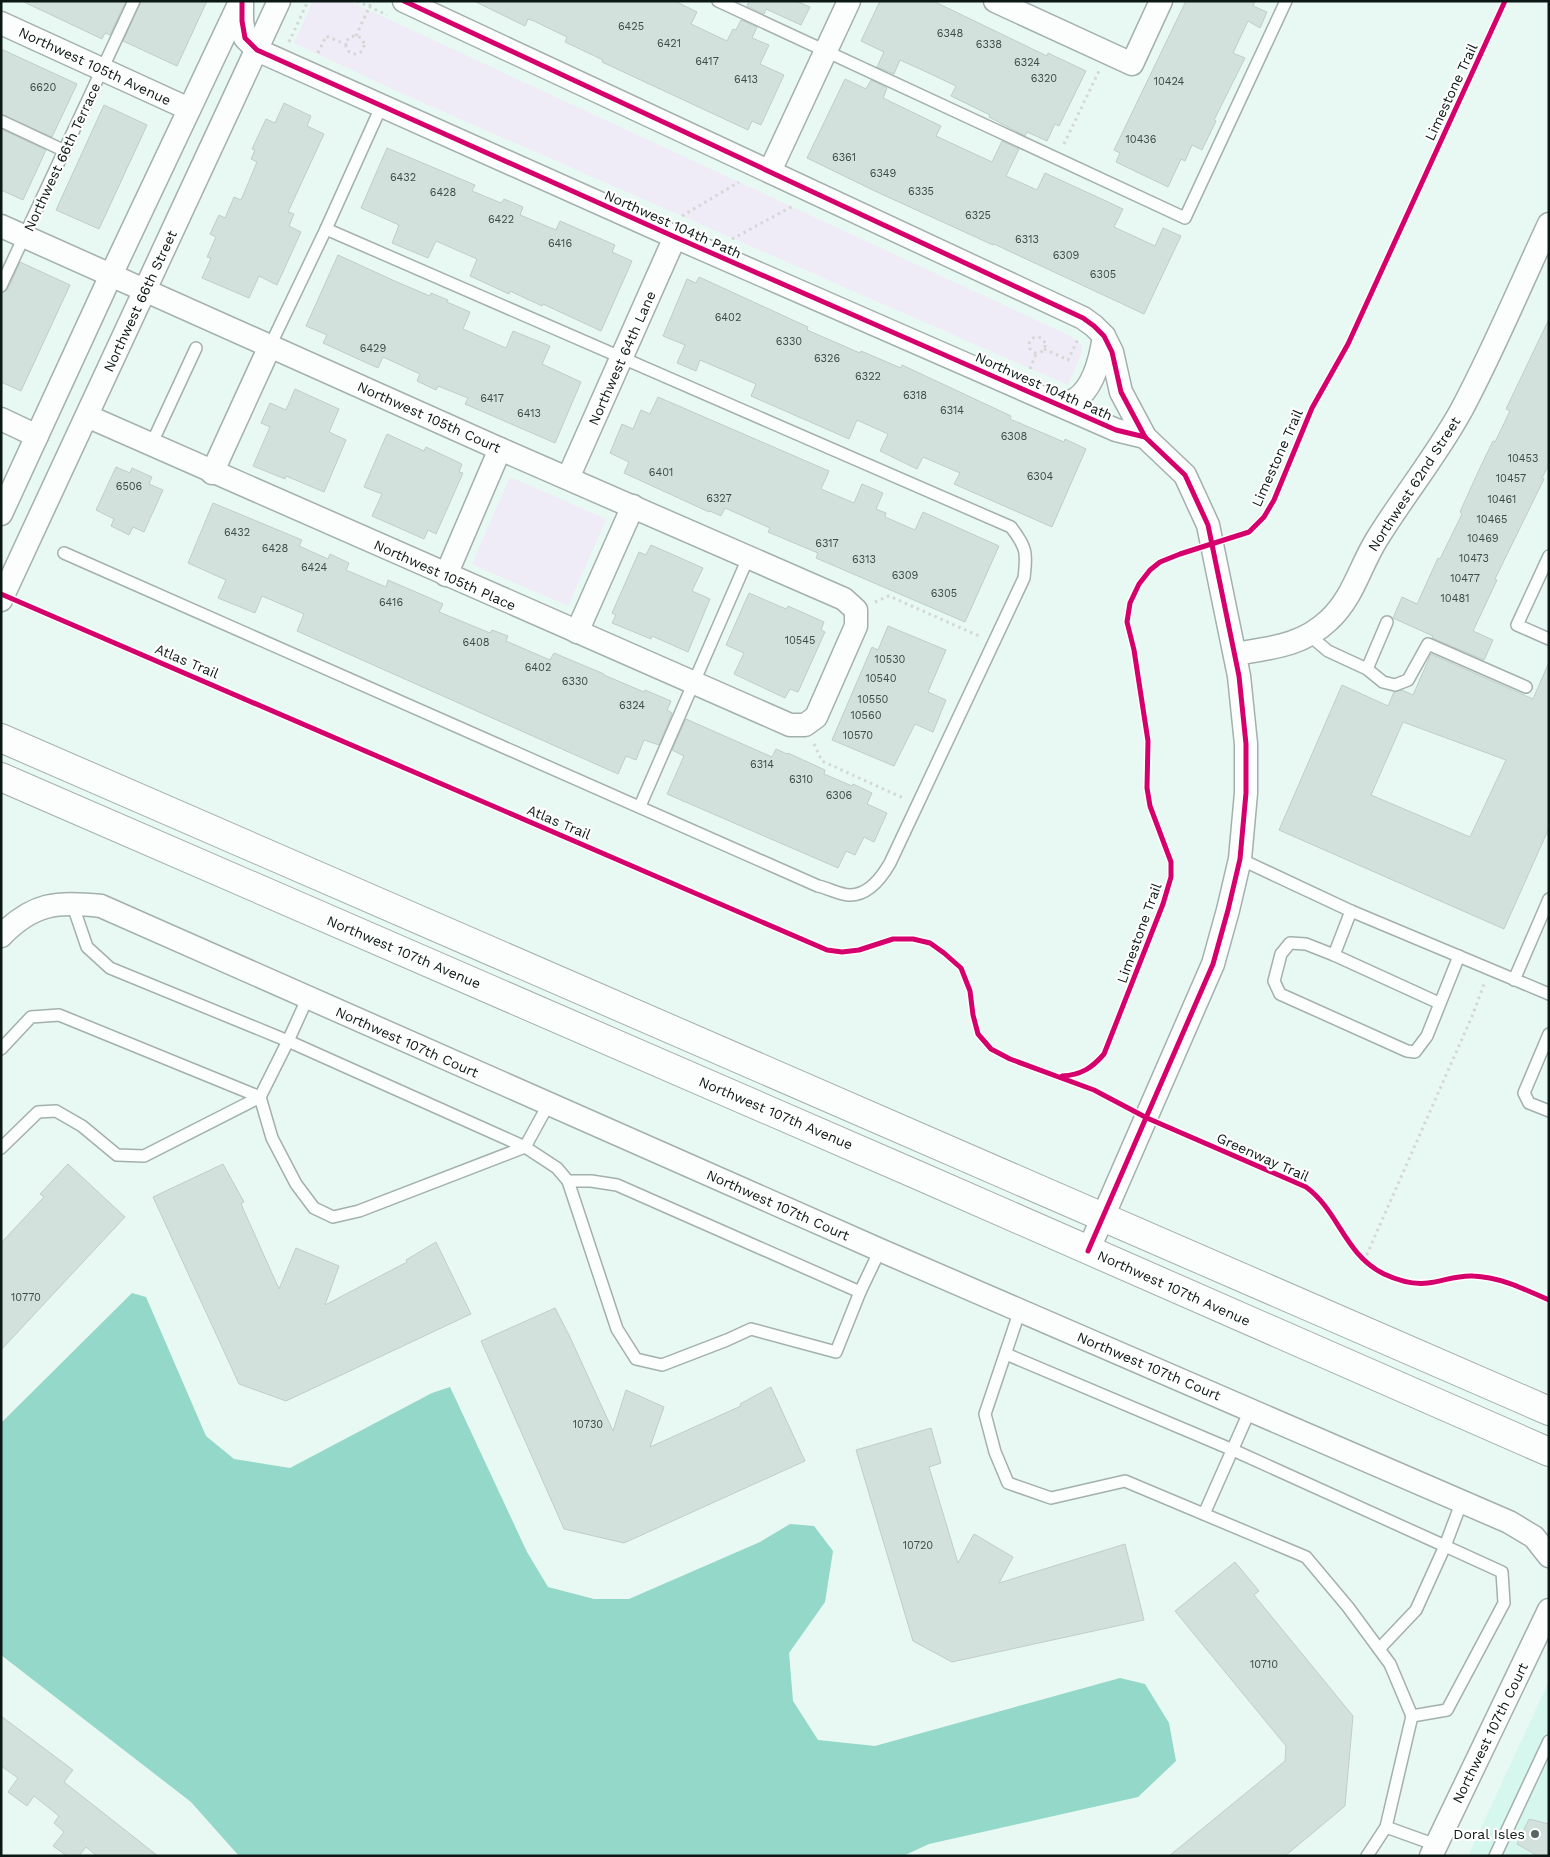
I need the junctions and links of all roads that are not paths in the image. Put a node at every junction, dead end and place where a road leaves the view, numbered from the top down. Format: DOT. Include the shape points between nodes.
graph roads {
  1 [pos="134,1"];
  2 [pos="241,1"];
  3 [pos="279,1"];
  4 [pos="404,1"];
  5 [pos="718,1"];
  6 [pos="849,1"];
  7 [pos="995,1"];
  8 [pos="1160,1"];
  9 [pos="1286,1"];
  10 [pos="428,7"];
  11 [pos="1,23"];
  12 [pos="256,50"];
  13 [pos="826,51"];
  14 [pos="103,69"];
  15 [pos="381,107"];
  16 [pos="189,109"];
  17 [pos="1,121"];
  18 [pos="65,151"];
  19 [pos="778,175"];
  20 [pos="1549,224"];
  21 [pos="1,226"];
  22 [pos="678,228"];
  23 [pos="326,229"];
  24 [pos="24,236"];
  25 [pos="111,275"];
  26 [pos="1,286"];
  27 [pos="145,290"];
  28 [pos="1104,336"];
  29 [pos="270,346"];
  30 [pos="196,348"];
  31 [pos="622,358"];
  32 [pos="1057,404"];
  33 [pos="87,416"];
  34 [pos="1,419"];
  35 [pos="37,436"];
  36 [pos="1145,437"];
  37 [pos="151,445"];
  38 [pos="500,449"];
  39 [pos="212,473"];
  40 [pos="568,478"];
  41 [pos="633,506"];
  42 [pos="1,514"];
  43 [pos="64,553"];
  44 [pos="1549,556"];
  45 [pos="748,558"];
  46 [pos="446,575"];
  47 [pos="1,600"];
  48 [pos="1388,622"];
  49 [pos="577,632"];
  50 [pos="1309,635"];
  51 [pos="1549,639"];
  52 [pos="1235,654"];
  53 [pos="1367,670"];
  54 [pos="694,684"];
  55 [pos="1526,687"];
  56 [pos="805,725"];
  57 [pos="1,738"];
  58 [pos="1,777"];
  59 [pos="640,806"];
  60 [pos="1240,859"];
  61 [pos="1549,899"];
  62 [pos="72,903"];
  63 [pos="1351,911"];
  64 [pos="1,936"];
  65 [pos="1334,955"];
  66 [pos="1459,956"];
  67 [pos="1514,980"];
  68 [pos="1549,994"];
  69 [pos="308,997"];
  70 [pos="1439,1003"];
  71 [pos="1549,1034"];
  72 [pos="288,1041"];
  73 [pos="1,1049"];
  74 [pos="260,1097"];
  75 [pos="548,1105"];
  76 [pos="1549,1111"];
  77 [pos="525,1147"];
  78 [pos="1,1148"];
  79 [pos="568,1181"];
  80 [pos="1102,1217"];
  81 [pos="880,1250"];
  82 [pos="1088,1250"];
  83 [pos="860,1292"];
  84 [pos="1020,1310"];
  85 [pos="1006,1354"];
  86 [pos="1250,1410"];
  87 [pos="1549,1411"];
  88 [pos="1233,1450"];
  89 [pos="1549,1452"];
  90 [pos="1462,1501"];
  91 [pos="1204,1514"];
  92 [pos="1445,1546"];
  93 [pos="1549,1556"];
  94 [pos="1549,1610"];
  95 [pos="1379,1649"];
  96 [pos="1412,1716"];
  97 [pos="1549,1741"];
  98 [pos="1386,1828"];
  99 [pos="1434,1850"];
  100 [pos="1367,1856"];
  101 [pos="1495,1856"];
  1 -- 14 [label="lane, Northwest 66th Terrace"];
  2 -- 12 [label="street" via="246,38"];
  2 -- 16 [label="street"];
  3 -- 12 [label="street, Northwest 66th Street"];
  4 -- 10 [label="street, Northwest 104th Path"];
  5 -- 13 [label="lane"];
  6 -- 13 [label="street"];
  7 -- 8 [label="street" via="1132,64"];
  9 -- 13 [label="lane" via="1185,218"];
  10 -- 19 [label="street, Northwest 104th Path"];
  11 -- 14 [label="street, Northwest 105th Avenue"];
  12 -- 15 [label="street, Northwest 104th Path"];
  12 -- 27 [label="street, Northwest 66th Street"];
  13 -- 19 [label="street"];
  14 -- 16 [label="street, Northwest 105th Avenue"];
  14 -- 18 [label="lane, Northwest 66th Terrace"];
  15 -- 22 [label="street, Northwest 104th Path"];
  15 -- 23 [label="lane"];
  16 -- 25 [label="street"];
  17 -- 18 [label="lane"];
  18 -- 24 [label="lane, Northwest 66th Terrace"];
  19 -- 28 [label="street, Northwest 104th Path" via="1083,318"];
  20 -- 50 [label="street, Northwest 62nd Street" via="1462,409 1443,442 1374,544 1346,601 1329,621"];
  21 -- 24 [label="street, Northwest 105th Court"];
  22 -- 31 [label="street, Northwest 64th Lane"];
  22 -- 32 [label="street, Northwest 104th Path"];
  23 -- 29 [label="lane"];
  23 -- 31 [label="lane"];
  24 -- 25 [label="street, Northwest 105th Court"];
  24 -- 26 [label="lane, Northwest 66th Terrace"];
  25 -- 27 [label="street, Northwest 105th Court"];
  25 -- 35 [label="street"];
  27 -- 29 [label="street, Northwest 105th Court"];
  27 -- 33 [label="street, Northwest 66th Street"];
  28 -- 32 [label="street, Northwest 104th Path" via="1101,357 1087,389 1075,400"];
  28 -- 36 [label="street, Northwest 104th Path" via="1112,352 1121,392"];
  29 -- 38 [label="street, Northwest 105th Court"];
  29 -- 39 [label="street"];
  30 -- 37 [label="lane"];
  31 -- 40 [label="street, Northwest 64th Lane"];
  31 -- 59 [label="lane" via="1011,527 1022,541 1026,556 1024,578 880,880 850,895 818,886"];
  32 -- 36 [label="street, Northwest 104th Path" via="1116,430"];
  33 -- 37 [label="street, Northwest 105th Place"];
  33 -- 47 [label="street, Northwest 66th Street"];
  34 -- 35 [label="street"];
  35 -- 42 [label="street"];
  36 -- 52 [label="street" via="1185,475 1208,525"];
  37 -- 39 [label="street, Northwest 105th Place"];
  38 -- 40 [label="street, Northwest 105th Court"];
  38 -- 46 [label="street"];
  39 -- 46 [label="street, Northwest 105th Place"];
  40 -- 41 [label="street, Northwest 105th Court"];
  41 -- 45 [label="street, Northwest 105th Court"];
  41 -- 49 [label="street"];
  43 -- 59 [label="lane"];
  44 -- 51 [label="lane" via="1517,625"];
  45 -- 54 [label="lane"];
  45 -- 56 [label="street, Northwest 105th Court" via="844,599 856,610 856,626 816,717"];
  46 -- 49 [label="street, Northwest 105th Place"];
  48 -- 53 [label="lane"];
  49 -- 54 [label="street, Northwest 105th Place"];
  50 -- 52 [label="street, Northwest 62nd Street" via="1291,644"];
  50 -- 53 [label="lane" via="1328,651"];
  52 -- 60 [label="street" via="1246,744 1246,793"];
  53 -- 55 [label="lane" via="1383,682 1396,684 1408,680 1428,644"];
  54 -- 56 [label="street, Northwest 105th Place" via="790,725"];
  54 -- 59 [label="lane"];
  57 -- 80 [label="main road"];
  58 -- 82 [label="main road, Northwest 107th Avenue"];
  60 -- 63 [label="lane"];
  60 -- 80 [label="street" via="1213,964"];
  61 -- 67 [label="lane"];
  62 -- 64 [label="street, Northwest 107th Court" via="44,906 15,922"];
  62 -- 69 [label="street, Northwest 107th Court" via="101,906"];
  62 -- 72 [label="lane" via="87,948 110,968"];
  63 -- 65 [label="lane"];
  63 -- 66 [label="lane"];
  65 -- 70 [label="lane"];
  65 -- 70 [label="lane" via="1306,944 1290,943 1281,954 1274,981 1280,994 1407,1051 1416,1052 1427,1036"];
  66 -- 67 [label="lane"];
  66 -- 70 [label="lane"];
  67 -- 68 [label="lane"];
  69 -- 72 [label="lane"];
  69 -- 75 [label="street, Northwest 107th Court"];
  71 -- 76 [label="lane" via="1524,1094 1529,1103"];
  72 -- 74 [label="lane"];
  72 -- 77 [label="lane"];
  73 -- 74 [label="lane" via="31,1017 58,1015"];
  74 -- 77 [label="lane" via="272,1138 296,1184 314,1208 333,1217 359,1211"];
  74 -- 78 [label="lane" via="144,1156 116,1155 82,1126 56,1110 38,1112"];
  75 -- 77 [label="lane"];
  75 -- 81 [label="street, Northwest 107th Court"];
  77 -- 79 [label="lane" via="557,1168"];
  79 -- 83 [label="lane" via="617,1185"];
  79 -- 83 [label="lane" via="617,1329 636,1359 662,1365 751,1329 836,1352"];
  80 -- 82 [label="street"];
  80 -- 87 [label="main road"];
  81 -- 83 [label="lane"];
  81 -- 84 [label="street, Northwest 107th Court"];
  82 -- 89 [label="main road, Northwest 107th Avenue"];
  84 -- 85 [label="lane"];
  84 -- 86 [label="street, Northwest 107th Court"];
  85 -- 88 [label="lane"];
  85 -- 91 [label="lane" via="985,1414 995,1452 1008,1483 1051,1498 1126,1481"];
  86 -- 88 [label="lane"];
  86 -- 90 [label="street, Northwest 107th Court"];
  88 -- 91 [label="lane"];
  88 -- 92 [label="lane"];
  90 -- 92 [label="lane"];
  90 -- 93 [label="street, Northwest 107th Court" via="1534,1537"];
  91 -- 95 [label="lane" via="1306,1557"];
  92 -- 95 [label="lane" via="1416,1610"];
  92 -- 96 [label="lane" via="1502,1572 1504,1603 1447,1710"];
  94 -- 99 [label="street, Northwest 107th Court"];
  95 -- 96 [label="lane" via="1390,1664"];
  96 -- 98 [label="lane"];
  97 -- 101 [label="lane"];
  98 -- 99 [label="lane"];
  98 -- 100 [label="lane"];
}
